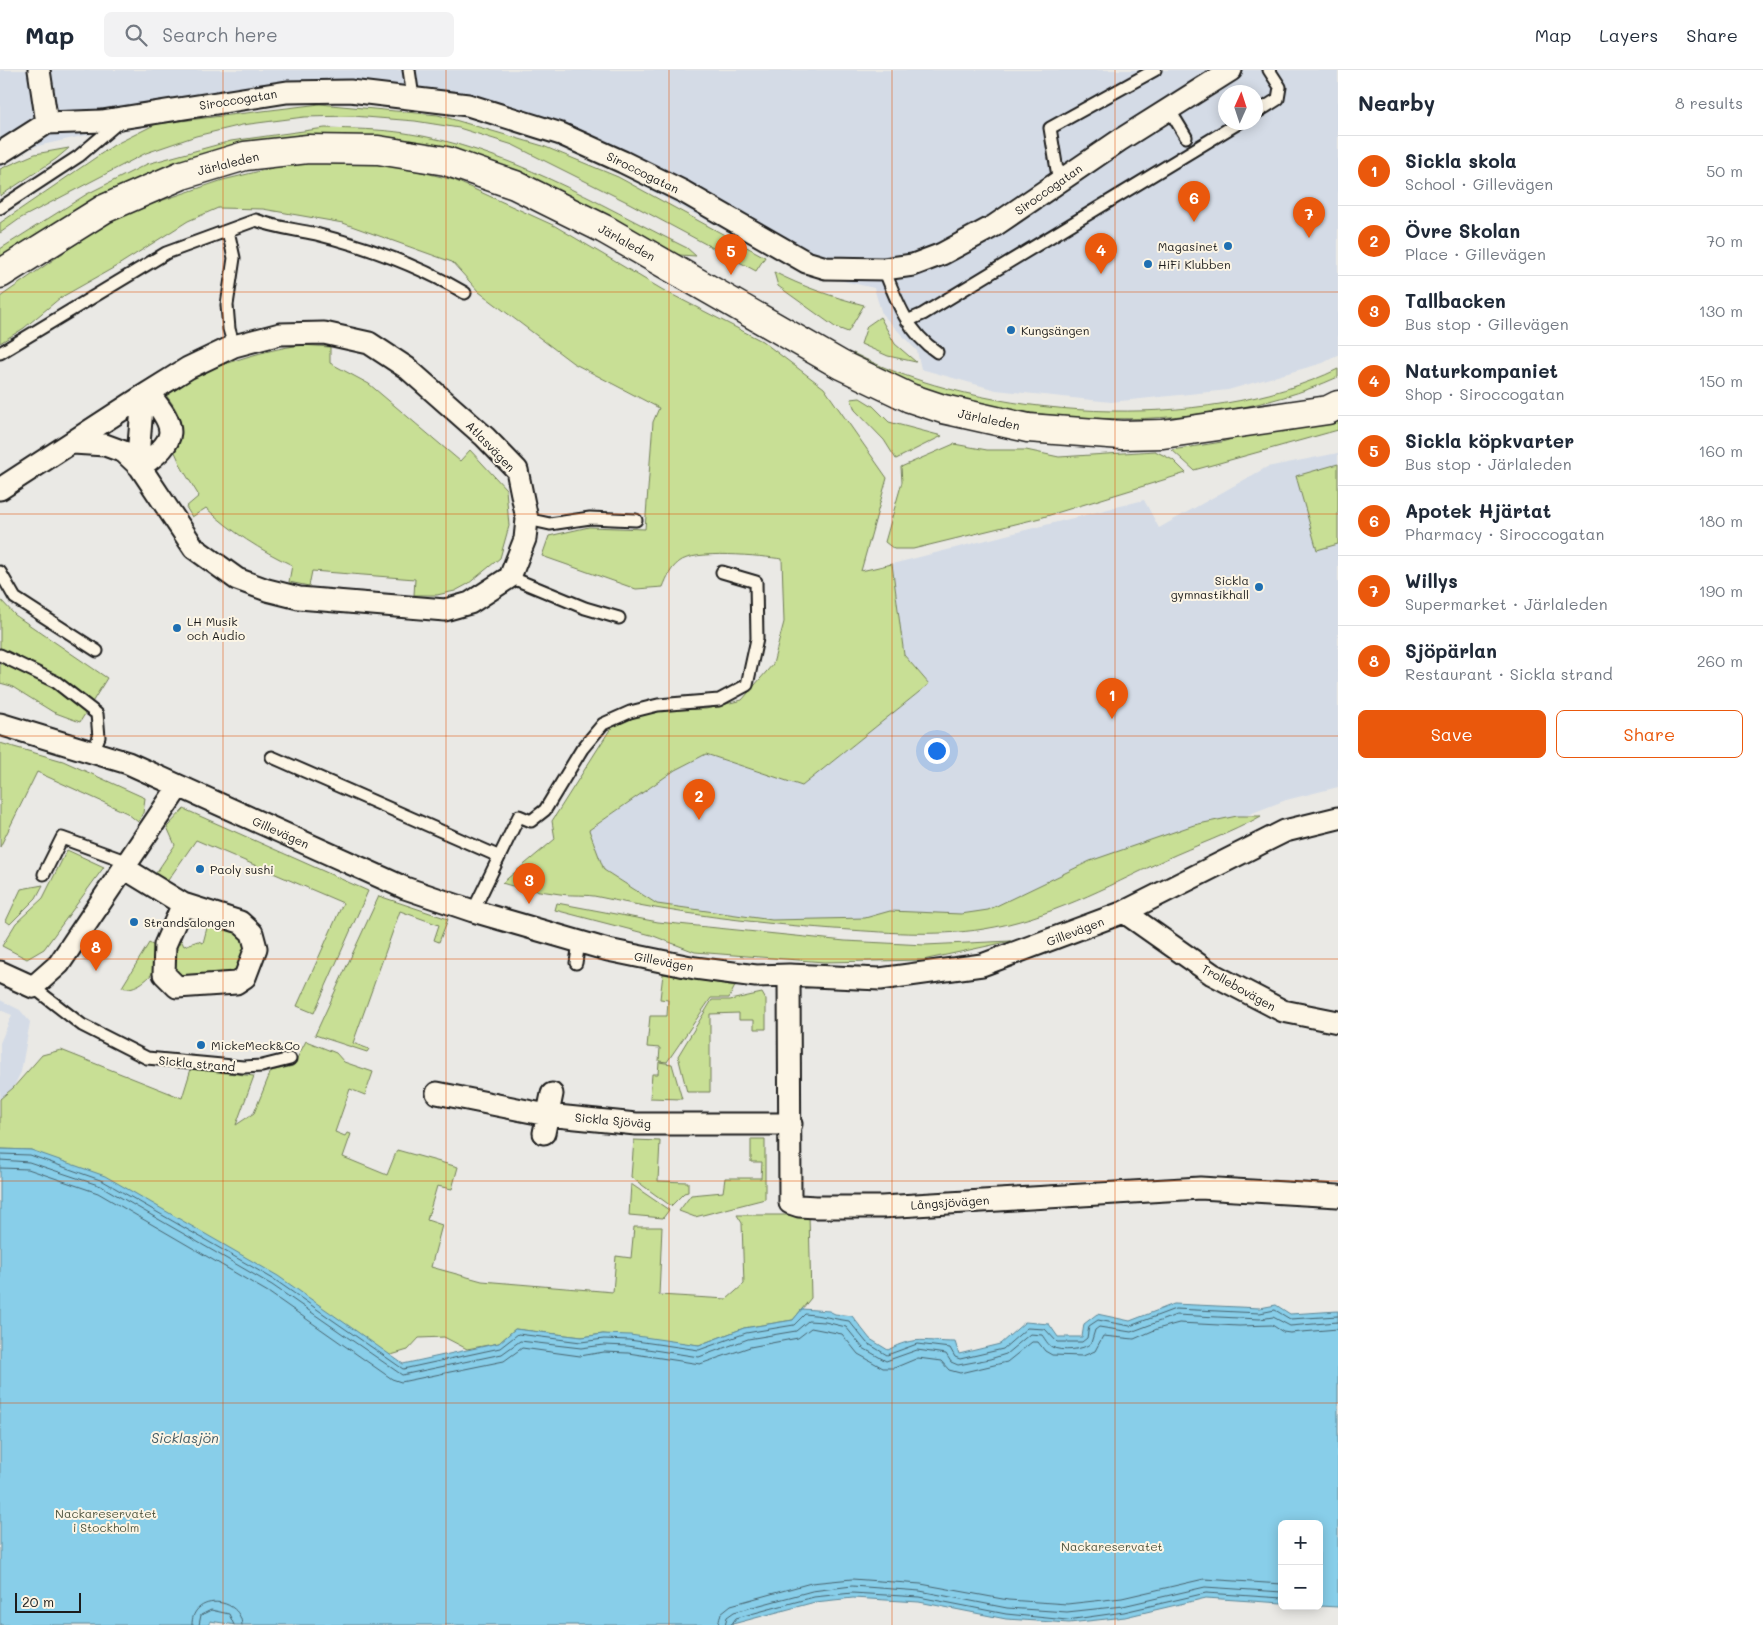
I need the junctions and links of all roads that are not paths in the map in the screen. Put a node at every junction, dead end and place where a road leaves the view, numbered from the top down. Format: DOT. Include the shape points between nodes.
graph roads {
  1 [pos="39,70"];
  2 [pos="409,70"];
  3 [pos="1155,70"];
  4 [pos="1231,70"];
  5 [pos="1269,70"];
  6 [pos="413,98"];
  7 [pos="1169,109"];
  8 [pos="1263,109"];
  9 [pos="125,116"];
  10 [pos="47,123"];
  11 [pos="1227,130"];
  12 [pos="1186,137"];
  13 [pos="0,153"];
  14 [pos="1059,182"];
  15 [pos="0,208"];
  16 [pos="228,231"];
  17 [pos="884,269"];
  18 [pos="0,274"];
  19 [pos="464,293"];
  20 [pos="907,321"];
  21 [pos="234,346"];
  22 [pos="937,352"];
  23 [pos="0,353"];
  24 [pos="1338,388"];
  25 [pos="146,394"];
  26 [pos="1338,405"];
  27 [pos="1257,419"];
  28 [pos="73,443"];
  29 [pos="140,467"];
  30 [pos="0,489"];
  31 [pos="527,519"];
  32 [pos="636,520"];
  33 [pos="0,572"];
  34 [pos="722,572"];
  35 [pos="510,576"];
  36 [pos="620,618"];
  37 [pos="97,652"];
  38 [pos="0,655"];
  39 [pos="0,724"];
  40 [pos="93,752"];
  41 [pos="272,757"];
  42 [pos="179,786"];
  43 [pos="1338,818"];
  44 [pos="498,856"];
  45 [pos="126,865"];
  46 [pos="44,874"];
  47 [pos="183,904"];
  48 [pos="473,910"];
  49 [pos="1124,912"];
  50 [pos="580,942"];
  51 [pos="576,963"];
  52 [pos="0,972"];
  53 [pos="790,975"];
  54 [pos="34,987"];
  55 [pos="1338,1022"];
  56 [pos="290,1059"];
  57 [pos="437,1093"];
  58 [pos="552,1094"];
  59 [pos="545,1124"];
  60 [pos="792,1124"];
  61 [pos="1338,1196"];
  1 -- 10 [label="street"];
  2 -- 6 [label="lane"];
  3 -- 14 [label="lane" via="1050,128"];
  4 -- 7 [label="street, Siroccogatan"];
  5 -- 8 [label="lane" via="1280,87 1278,99"];
  6 -- 9 [label="street, Siroccogatan" via="350,91 287,92"];
  6 -- 17 [label="street, Siroccogatan" via="468,105 561,134 684,192 806,262 826,268"];
  7 -- 12 [label="lane"];
  7 -- 14 [label="street, Siroccogatan"];
  9 -- 10 [label="street, Siroccogatan" via="102,121"];
  9 -- 15 [label="lane" via="79,156"];
  10 -- 13 [label="street"];
  11 -- 20 [label="lane" via="1057,235"];
  14 -- 17 [label="street, Siroccogatan" via="994,226 942,254 912,265"];
  16 -- 19 [label="lane" via="256,220 274,227 314,233 375,250 438,277"];
  16 -- 21 [label="lane" via="234,258 227,305"];
  16 -- 23 [label="lane" via="166,253"];
  17 -- 20 [label="lane"];
  18 -- 27 [label="main road, Järlaleden" via="104,209 182,175 245,156 308,149 378,150 446,161 515,185 604,229 840,365 910,398 943,409 1028,428 1122,435 1163,434"];
  20 -- 22 [label="lane" via="926,345"];
  21 -- 25 [label="street, Atlasvägen" via="188,368"];
  21 -- 31 [label="street, Atlasvägen" via="280,334 316,333 369,343 408,368 485,437 516,470"];
  24 -- 27 [label="main road, Järlaleden"];
  25 -- 28 [label="street, Atlasvägen"];
  25 -- 29 [label="street" via="139,444"];
  25 -- 29 [label="street" via="170,422 169,438 162,451"];
  26 -- 27 [label="main road, Järlaleden" via="1328,410"];
  28 -- 29 [label="street" via="105,445 124,452"];
  28 -- 30 [label="street, Atlasvägen"];
  29 -- 35 [label="street" via="194,548 237,579 267,590 300,598 445,610 470,603"];
  31 -- 32 [label="lane" via="550,524 590,518"];
  31 -- 35 [label="street, Atlasvägen" via="525,539"];
  33 -- 37 [label="lane" via="16,598"];
  34 -- 44 [label="lane" via="756,582 757,639 746,686 719,700 658,704 603,724 582,749 544,810 532,821 519,816"];
  35 -- 36 [label="lane" via="585,608"];
  38 -- 40 [label="lane" via="56,682 97,714 99,737"];
  39 -- 40 [label="street, Gillevägen"];
  40 -- 42 [label="street, Gillevägen" via="128,763"];
  41 -- 44 [label="lane"];
  42 -- 45 [label="street"];
  42 -- 48 [label="street, Gillevägen" via="405,888"];
  43 -- 49 [label="street, Gillevägen" via="1285,831"];
  44 -- 48 [label="lane"];
  45 -- 46 [label="lane" via="62,838"];
  45 -- 47 [label="street"];
  45 -- 54 [label="street" via="59,964"];
  47 -- 47 [label="street" via="164,945 164,974 177,987 236,983 245,977 256,948 252,933 240,922"];
  48 -- 50 [label="street, Gillevägen"];
  49 -- 53 [label="street, Gillevägen" via="982,965 880,979"];
  49 -- 55 [label="street, Trollebovägen" via="1212,974 1283,1012"];
  50 -- 51 [label="lane"];
  50 -- 53 [label="street, Gillevägen" via="695,968 756,976"];
  52 -- 54 [label="street, Sickla strand"];
  53 -- 60 [label="street, Långsjövägen"];
  54 -- 56 [label="lane, Sickla strand" via="82,1025 147,1058 243,1067"];
  57 -- 59 [label="street, Sickla Sjöväg"];
  58 -- 59 [label="street"];
  59 -- 60 [label="street, Sickla Sjöväg"];
  60 -- 61 [label="street, Långsjövägen" via="790,1203 800,1206 882,1207 1200,1188"];
}
